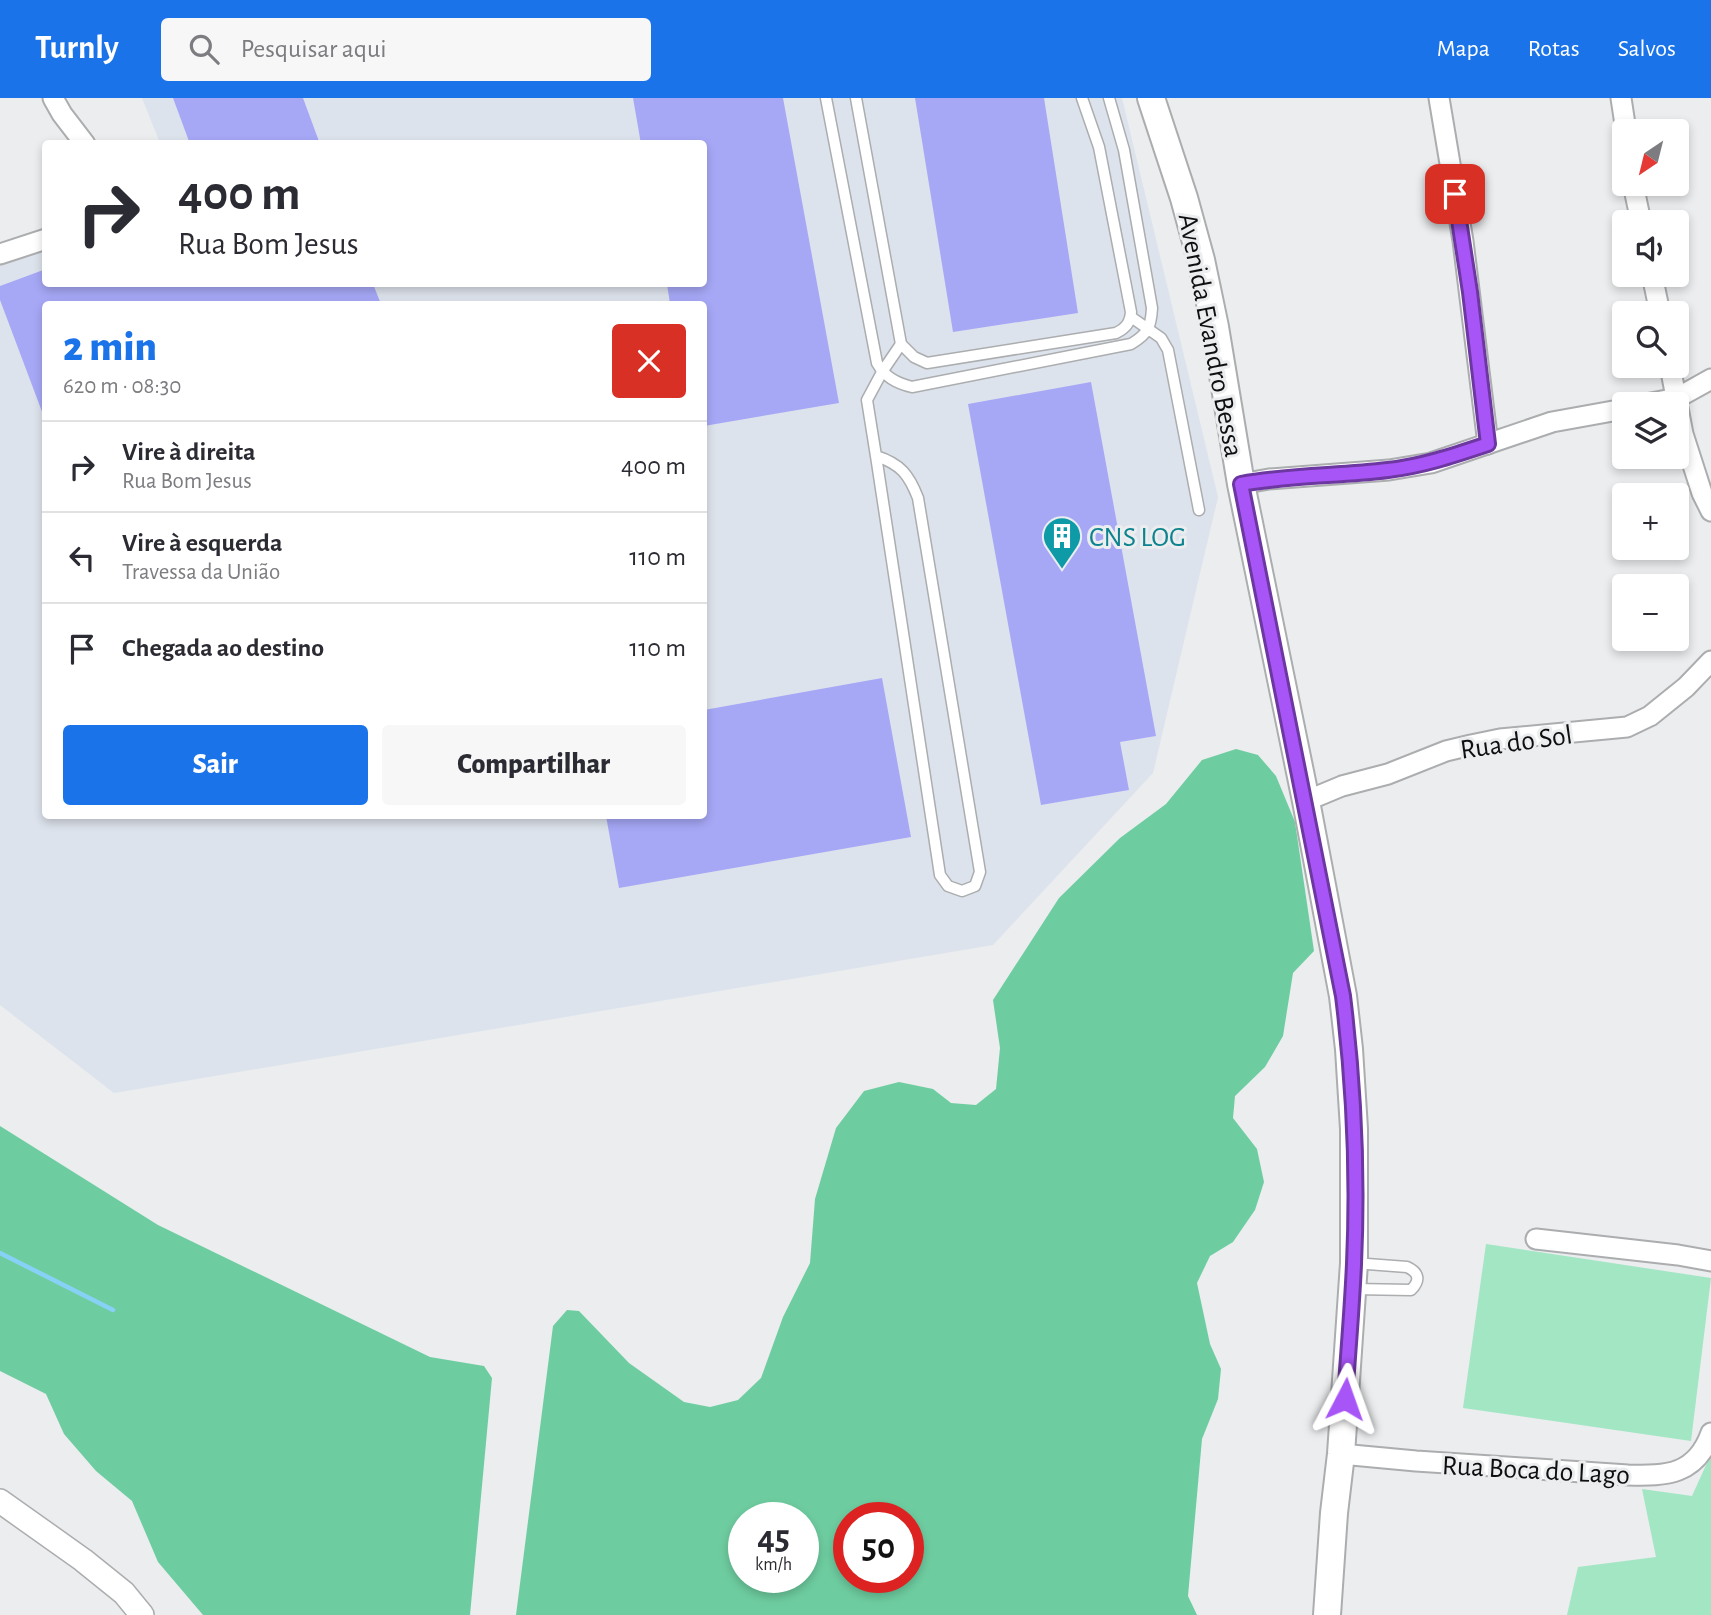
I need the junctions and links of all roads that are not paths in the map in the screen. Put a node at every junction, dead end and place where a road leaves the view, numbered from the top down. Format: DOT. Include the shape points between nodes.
graph roads {
  1 [pos="53,98"];
  2 [pos="826,98"];
  3 [pos="856,98"];
  4 [pos="1082,98"];
  5 [pos="1109,98"];
  6 [pos="1151,98"];
  7 [pos="1439,98"];
  8 [pos="1621,98"];
  9 [pos="1624,119"];
  10 [pos="82,140"];
  11 [pos="42,240"];
  12 [pos="0,254"];
  13 [pos="1130,317"];
  14 [pos="1149,329"];
  15 [pos="901,344"];
  16 [pos="883,372"];
  17 [pos="1711,379"];
  18 [pos="1688,392"];
  19 [pos="1612,411"];
  20 [pos="1488,444"];
  21 [pos="1689,453"];
  22 [pos="876,457"];
  23 [pos="1241,484"];
  24 [pos="1199,510"];
  25 [pos="1711,511"];
  26 [pos="1711,661"];
  27 [pos="1306,801"];
  28 [pos="1536,1239"];
  29 [pos="1711,1261"];
  30 [pos="1353,1276"];
  31 [pos="1711,1433"];
  32 [pos="1341,1454"];
  33 [pos="0,1501"];
  34 [pos="142,1615"];
  35 [pos="1327,1615"];
  1 -- 10 [label="street"];
  2 -- 16 [label="lane" via="877,363"];
  3 -- 15 [label="lane"];
  4 -- 13 [label="lane" via="1099,147"];
  5 -- 14 [label="lane" via="1124,150 1152,308"];
  6 -- 23 [label="main road, Avenida Evandro Bessa" via="1201,260"];
  7 -- 20 [label="street" via="1463,241"];
  8 -- 9 [label="street"];
  11 -- 12 [label="street"];
  13 -- 14 [label="lane"];
  13 -- 15 [label="lane" via="1125,329 1116,333 927,363"];
  14 -- 16 [label="lane" via="1131,344 912,387"];
  14 -- 24 [label="lane" via="1168,350"];
  15 -- 16 [label="lane"];
  16 -- 22 [label="lane" via="867,400"];
  17 -- 18 [label="street"];
  19 -- 20 [label="street" via="1552,422"];
  20 -- 23 [label="street" via="1410,467"];
  21 -- 25 [label="street"];
  22 -- 22 [label="lane" via="940,876 948,886 962,891 975,886 980,872 918,498 902,469"];
  23 -- 27 [label="main road, Avenida Evandro Bessa"];
  26 -- 27 [label="street, Rua do Sol" via="1650,716 1627,727 1471,745"];
  27 -- 30 [label="main road, Avenida Evandro Bessa" via="1349,1049 1354,1129"];
  28 -- 29 [label="street"];
  30 -- 30 [label="lane" via="1411,1290 1418,1280 1407,1267"];
  30 -- 32 [label="main road, Avenida Evandro Bessa"];
  31 -- 32 [label="street, Rua Boca do Lago" via="1700,1460 1656,1475"];
  32 -- 35 [label="main road, Avenida Evandro Bessa"];
  33 -- 34 [label="street" via="83,1560"];
}
